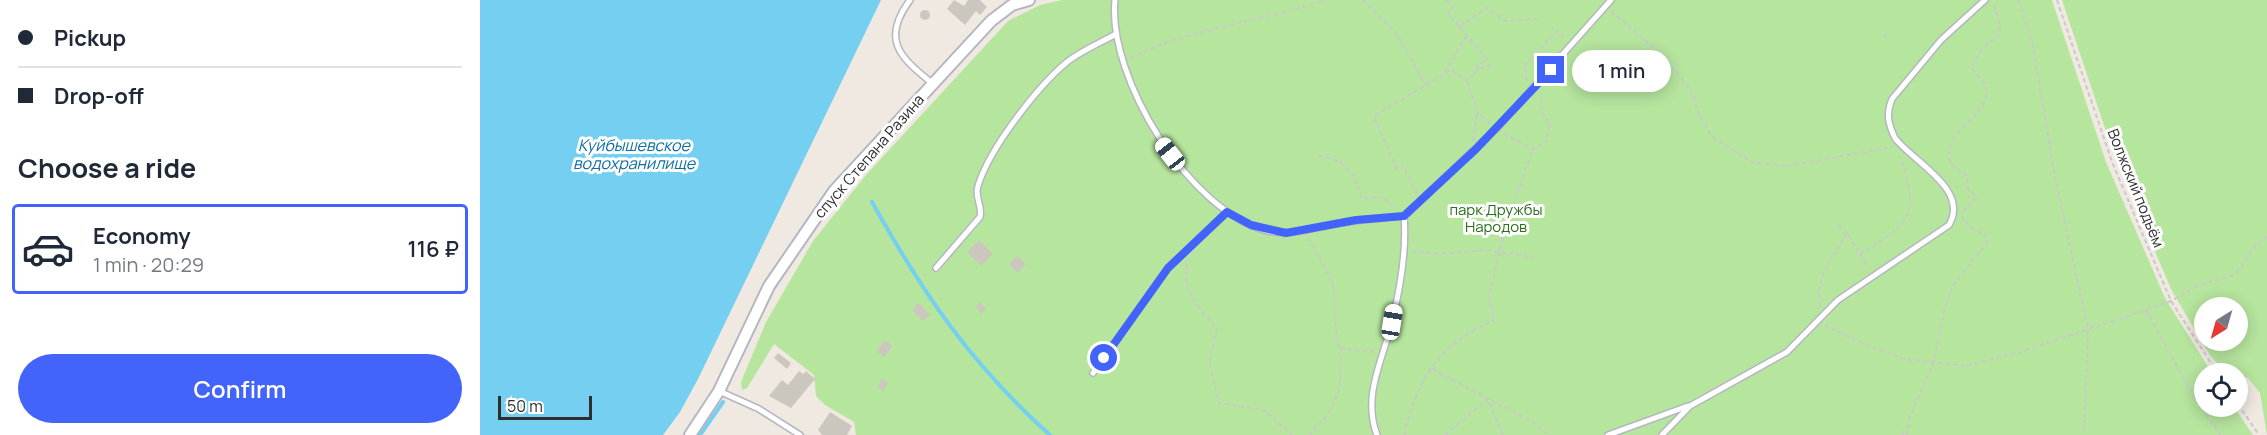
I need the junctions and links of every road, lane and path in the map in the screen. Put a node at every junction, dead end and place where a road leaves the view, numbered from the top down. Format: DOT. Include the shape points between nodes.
graph roads {
  1 [pos="910,0"];
  2 [pos="1029,0"];
  3 [pos="1115,0"];
  4 [pos="1325,0"];
  5 [pos="1363,0"];
  6 [pos="1448,0"];
  7 [pos="1611,0"];
  8 [pos="1985,0"];
  9 [pos="2019,0"];
  10 [pos="2056,0"];
  11 [pos="1606,6"];
  12 [pos="1537,19"];
  13 [pos="1459,27"];
  14 [pos="1557,31"];
  15 [pos="1116,34"];
  16 [pos="1467,35"];
  17 [pos="1123,61"];
  18 [pos="1490,65"];
  19 [pos="1526,65"];
  20 [pos="1478,70"];
  21 [pos="1443,75"];
  22 [pos="1467,81"];
  23 [pos="1540,82"];
  24 [pos="932,83"];
  25 [pos="1426,86"];
  26 [pos="1478,113"];
  27 [pos="1497,128"];
  28 [pos="1901,146"];
  29 [pos="1476,149"];
  30 [pos="1533,149"];
  31 [pos="1318,156"];
  32 [pos="1904,171"];
  33 [pos="1420,199"];
  34 [pos="1394,209"];
  35 [pos="1227,212"];
  36 [pos="1404,216"];
  37 [pos="1838,225"];
  38 [pos="1304,231"];
  39 [pos="1847,232"];
  40 [pos="2267,237"];
  41 [pos="1191,246"];
  42 [pos="1404,249"];
  43 [pos="1501,251"];
  44 [pos="1860,254"];
  45 [pos="1534,257"];
  46 [pos="936,268"];
  47 [pos="1873,275"];
  48 [pos="2171,301"];
  49 [pos="2146,310"];
  50 [pos="1823,314"];
  51 [pos="1818,320"];
  52 [pos="2088,329"];
  53 [pos="1340,348"];
  54 [pos="1382,354"];
  55 [pos="2211,363"];
  56 [pos="1431,369"];
  57 [pos="1093,373"];
  58 [pos="719,392"];
  59 [pos="1488,399"];
  60 [pos="1690,406"];
  61 [pos="2247,417"];
  62 [pos="1906,428"];
  63 [pos="690,435"];
  64 [pos="800,435"];
  65 [pos="1292,435"];
  66 [pos="1310,435"];
  67 [pos="1377,435"];
  68 [pos="1404,435"];
  69 [pos="1445,435"];
  70 [pos="1503,435"];
  71 [pos="1550,435"];
  72 [pos="1608,435"];
  73 [pos="1662,435"];
  74 [pos="1902,435"];
  75 [pos="2084,435"];
  76 [pos="2220,435"];
  77 [pos="2259,435"];
  1 -- 24 [label="lane" via="896,22 895,38 905,60"];
  2 -- 24 [label="street, спуск Степана Разина" via="1012,5 991,21"];
  3 -- 15 [label="lane"];
  4 -- 17 [label="path" via="1156,45"];
  5 -- 25 [label="path" via="1396,33"];
  6 -- 13 [label="path" via="1453,7 1448,15"];
  7 -- 11 [label="lane"];
  8 -- 28 [label="lane" via="1941,40 1892,99 1890,128"];
  9 -- 52 [label="path" via="2033,47 2055,178"];
  10 -- 48 [label="path, Волжский подъём" via="2112,162"];
  11 -- 23 [label="lane"];
  11 -- 28 [label="path" via="1664,57 1691,90 1712,137 1752,162 1787,166"];
  12 -- 13 [label="path" via="1505,21 1486,8"];
  13 -- 16 [label="path"];
  14 -- 19 [label="path"];
  15 -- 17 [label="lane"];
  15 -- 46 [label="lane" via="1068,62 1038,92 986,163 976,190 980,217"];
  16 -- 20 [label="path" via="1487,59 1477,65"];
  16 -- 21 [label="path"];
  17 -- 35 [label="lane" via="1160,142 1197,186"];
  18 -- 20 [label="path"];
  20 -- 22 [label="path"];
  21 -- 22 [label="path" via="1451,70"];
  21 -- 25 [label="path"];
  22 -- 26 [label="path"];
  23 -- 27 [label="lane"];
  23 -- 30 [label="path" via="1542,112 1550,131 1546,142"];
  24 -- 58 [label="street, спуск Степана Разина" via="834,191 769,286"];
  25 -- 33 [label="path" via="1374,116 1396,168 1403,165"];
  26 -- 27 [label="path"];
  26 -- 29 [label="path" via="1472,138"];
  27 -- 29 [label="lane"];
  27 -- 30 [label="path" via="1512,141"];
  28 -- 47 [label="lane" via="1950,192 1954,215 1944,230"];
  29 -- 33 [label="lane"];
  30 -- 43 [label="path"];
  31 -- 34 [label="path" via="1335,159 1347,167 1358,183 1361,198 1384,197"];
  32 -- 44 [label="path" via="1910,196 1909,214 1898,229"];
  33 -- 36 [label="lane"];
  35 -- 38 [label="lane" via="1268,231"];
  35 -- 41 [label="lane"];
  36 -- 38 [label="lane" via="1356,220"];
  36 -- 42 [label="lane"];
  37 -- 39 [label="path"];
  38 -- 53 [label="path" via="1333,284"];
  39 -- 44 [label="path"];
  39 -- 50 [label="path" via="1820,282 1818,294"];
  40 -- 48 [label="path" via="2231,276 2198,285"];
  41 -- 57 [label="lane" via="1168,268"];
  41 -- 65 [label="path" via="1185,270 1191,300 1217,328 1209,362 1219,403 1264,410"];
  42 -- 43 [label="path" via="1437,254"];
  42 -- 54 [label="lane" via="1392,322"];
  43 -- 45 [label="path"];
  43 -- 56 [label="path" via="1489,297 1494,320 1458,339 1441,353"];
  44 -- 47 [label="path"];
  47 -- 50 [label="lane"];
  48 -- 49 [label="path"];
  48 -- 55 [label="path, Волжский подъём"];
  49 -- 52 [label="path"];
  49 -- 76 [label="path"];
  50 -- 51 [label="lane"];
  51 -- 52 [label="path" via="1904,359 1965,366"];
  51 -- 60 [label="lane" via="1787,352"];
  52 -- 75 [label="path"];
  53 -- 54 [label="path"];
  53 -- 66 [label="path" via="1341,387 1326,419"];
  54 -- 67 [label="lane" via="1373,382"];
  56 -- 59 [label="path"];
  56 -- 68 [label="path" via="1414,398"];
  58 -- 63 [label="street, спуск Степана Разина"];
  58 -- 64 [label="lane" via="759,409"];
  59 -- 69 [label="path"];
  59 -- 70 [label="path"];
  59 -- 71 [label="path"];
  60 -- 72 [label="lane"];
  60 -- 73 [label="lane"];
  61 -- 77 [label="path"];
  62 -- 74 [label="path"];
}
